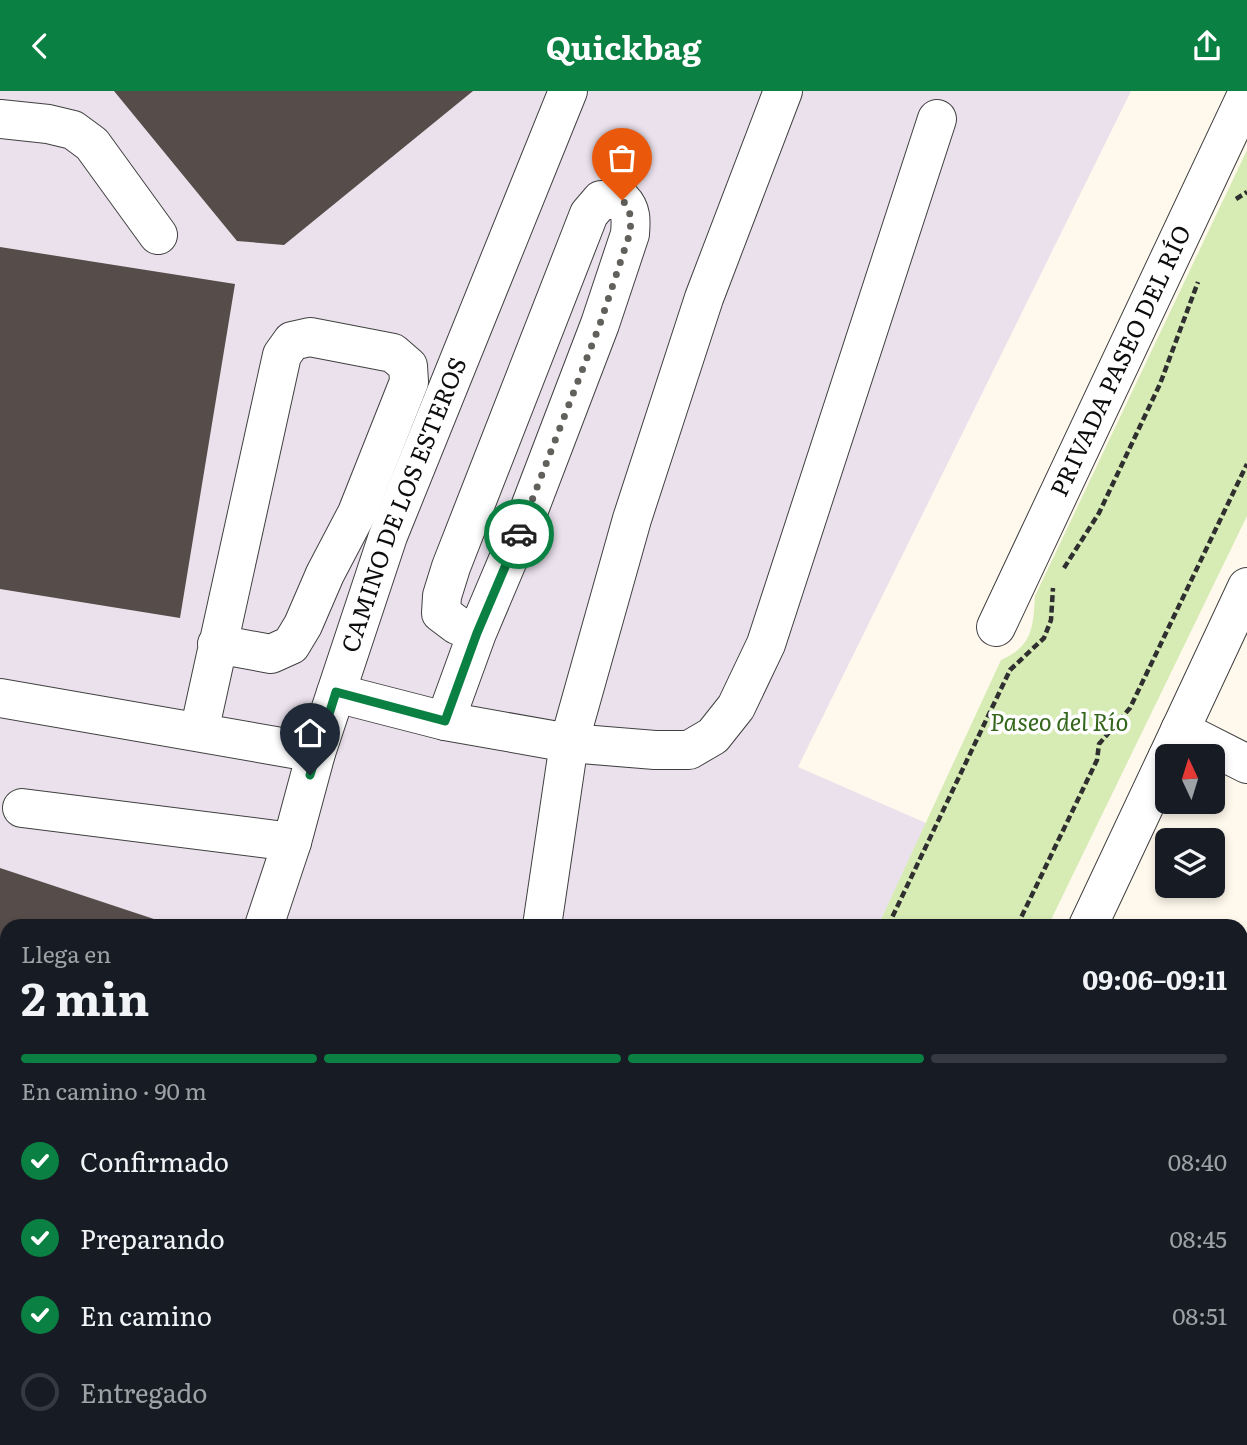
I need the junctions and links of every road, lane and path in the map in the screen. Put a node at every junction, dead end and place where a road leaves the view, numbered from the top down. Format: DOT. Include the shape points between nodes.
graph roads {
  1 [pos="568,91"];
  2 [pos="783,91"];
  3 [pos="1247,94"];
  4 [pos="0,119"];
  5 [pos="937,119"];
  6 [pos="1247,192"];
  7 [pos="1229,203"];
  8 [pos="158,235"];
  9 [pos="1203,269"];
  10 [pos="1247,464"];
  11 [pos="1062,572"];
  12 [pos="1054,583"];
  13 [pos="1247,587"];
  14 [pos="996,627"];
  15 [pos="477,633"];
  16 [pos="217,644"];
  17 [pos="336,692"];
  18 [pos="0,698"];
  19 [pos="445,721"];
  20 [pos="199,732"];
  21 [pos="569,743"];
  22 [pos="1174,744"];
  23 [pos="316,753"];
  24 [pos="1225,759"];
  25 [pos="1247,764"];
  26 [pos="1155,787"];
  27 [pos="22,808"];
  28 [pos="292,842"];
  29 [pos="266,919"];
  30 [pos="542,919"];
  31 [pos="891,919"];
  32 [pos="1020,919"];
  33 [pos="1098,919"];
  1 -- 17 [label="street, CAMINO DE LOS ESTEROS" via="388,536"];
  2 -- 21 [label="street" via="704,298 632,519"];
  3 -- 14 [label="street, PRIVADA PASEO DEL RÍO"];
  4 -- 8 [label="street" via="73,130 92,144"];
  5 -- 21 [label="street" via="766,644 736,707 713,736 689,750"];
  6 -- 7 [label="path"];
  9 -- 11 [label="path" via="1160,383 1098,513"];
  10 -- 32 [label="path" via="1130,708 1099,744 1097,760"];
  12 -- 31 [label="path" via="1051,620 1044,638 1010,670"];
  13 -- 22 [label="street"];
  15 -- 15 [label="street" via="441,613 451,567 589,214 601,200 622,200 628,206 630,233 600,324"];
  15 -- 19 [label="street"];
  16 -- 16 [label="street" via="282,355 292,341 310,337 393,353 408,366 409,382 357,513 291,645 271,653"];
  16 -- 20 [label="street"];
  17 -- 19 [label="street"];
  17 -- 23 [label="street, CAMINO DE LOS ESTEROS"];
  18 -- 20 [label="street"];
  19 -- 21 [label="street"];
  20 -- 23 [label="street"];
  21 -- 30 [label="street"];
  23 -- 28 [label="street, CAMINO DE LOS ESTEROS"];
  24 -- 25 [label="street"];
  26 -- 33 [label="street"];
  27 -- 28 [label="street"];
  28 -- 29 [label="street, CAMINO DE LOS ESTEROS"];
}
